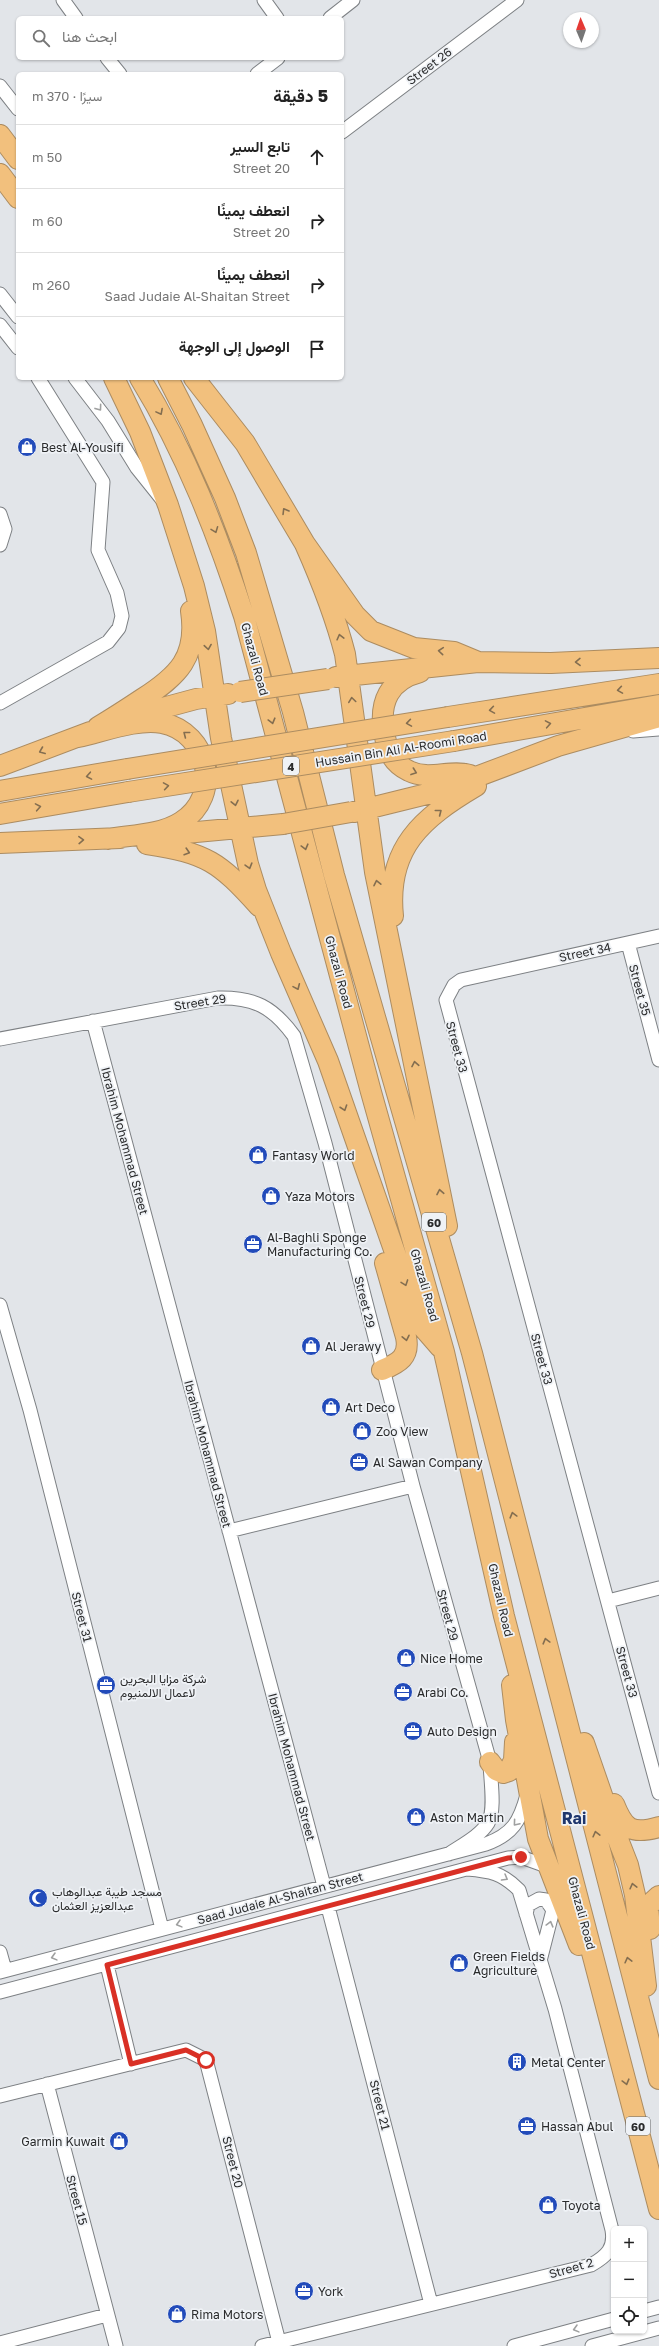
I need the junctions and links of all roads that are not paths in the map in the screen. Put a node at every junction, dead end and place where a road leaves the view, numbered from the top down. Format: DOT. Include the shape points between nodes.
graph roads {
  1 [pos="63,0"];
  2 [pos="264,0"];
  3 [pos="353,0"];
  4 [pos="516,0"];
  5 [pos="75,16"];
  6 [pos="276,16"];
  7 [pos="333,16"];
  8 [pos="109,60"];
  9 [pos="275,60"];
  10 [pos="118,72"];
  11 [pos="260,72"];
  12 [pos="0,86"];
  13 [pos="16,106"];
  14 [pos="344,130"];
  15 [pos="0,135"];
  16 [pos="16,156"];
  17 [pos="0,174"];
  18 [pos="16,195"];
  19 [pos="0,294"];
  20 [pos="16,314"];
  21 [pos="0,325"];
  22 [pos="16,345"];
  23 [pos="39,380"];
  24 [pos="77,380"];
  25 [pos="115,380"];
  26 [pos="141,380"];
  27 [pos="169,380"];
  28 [pos="196,380"];
  29 [pos="204,387"];
  30 [pos="168,505"];
  31 [pos="0,514"];
  32 [pos="179,542"];
  33 [pos="305,544"];
  34 [pos="0,545"];
  35 [pos="659,658"];
  36 [pos="478,662"];
  37 [pos="348,676"];
  38 [pos="659,684"];
  39 [pos="215,696"];
  40 [pos="0,703"];
  41 [pos="659,705"];
  42 [pos="659,717"];
  43 [pos="659,729"];
  44 [pos="601,733"];
  45 [pos="78,737"];
  46 [pos="517,762"];
  47 [pos="0,766"];
  48 [pos="475,777"];
  49 [pos="0,791"];
  50 [pos="359,810"];
  51 [pos="0,814"];
  52 [pos="240,828"];
  53 [pos="108,839"];
  54 [pos="0,843"];
  55 [pos="265,913"];
  56 [pos="659,936"];
  57 [pos="628,943"];
  58 [pos="511,968"];
  59 [pos="400,989"];
  60 [pos="93,1021"];
  61 [pos="0,1039"];
  62 [pos="659,1060"];
  63 [pos="377,1204"];
  64 [pos="0,1305"];
  65 [pos="444,1352"];
  66 [pos="472,1354"];
  67 [pos="382,1370"];
  68 [pos="413,1486"];
  69 [pos="229,1531"];
  70 [pos="659,1588"];
  71 [pos="608,1601"];
  72 [pos="504,1616"];
  73 [pos="552,1662"];
  74 [pos="516,1720"];
  75 [pos="590,1757"];
  76 [pos="490,1762"];
  77 [pos="529,1788"];
  78 [pos="659,1790"];
  79 [pos="659,1827"];
  80 [pos="449,1854"];
  81 [pos="396,1867"];
  82 [pos="467,1868"];
  83 [pos="549,1868"];
  84 [pos="348,1880"];
  85 [pos="324,1886"];
  86 [pos="400,1888"];
  87 [pos="659,1896"];
  88 [pos="353,1900"];
  89 [pos="328,1907"];
  90 [pos="526,1914"];
  91 [pos="162,1929"];
  92 [pos="0,1952"];
  93 [pos="540,1961"];
  94 [pos="107,1965"];
  95 [pos="2,1971"];
  96 [pos="646,1985"];
  97 [pos="0,1992"];
  98 [pos="648,2036"];
  99 [pos="616,2044"];
  100 [pos="131,2064"];
  101 [pos="659,2079"];
  102 [pos="47,2084"];
  103 [pos="0,2096"];
  104 [pos="659,2209"];
  105 [pos="431,2304"];
  106 [pos="659,2307"];
  107 [pos="647,2310"];
  108 [pos="107,2315"];
  109 [pos="611,2320"];
  110 [pos="659,2328"];
  111 [pos="279,2342"];
  112 [pos="0,2343"];
  113 [pos="116,2346"];
  114 [pos="262,2346"];
  115 [pos="514,2346"];
  116 [pos="592,2346"];
  1 -- 5 [label="street"];
  2 -- 6 [label="street"];
  3 -- 7 [label="street"];
  4 -- 14 [label="street, Street 26"];
  8 -- 10 [label="street"];
  9 -- 11 [label="street"];
  12 -- 13 [label="street"];
  15 -- 16 [label="highway"];
  17 -- 18 [label="highway"];
  19 -- 20 [label="street"];
  21 -- 22 [label="street"];
  23 -- 40 [label="street" via="102,479 98,550 120,600 121,622 117,633 108,642"];
  24 -- 30 [label="street, one-way" via="108,421 137,468"];
  25 -- 30 [label="highway" via="140,432"];
  26 -- 65 [label="highway, Ghazali Road / 60, one-way" via="178,446 204,501 244,616 369,1085"];
  27 -- 66 [label="highway, Ghazali Road / 60" via="198,438 246,553 293,712 334,875"];
  28 -- 29 [label="highway"];
  33 -- 29 [label="highway, one-way" via="245,443"];
  30 -- 32 [label="highway"];
  31 -- 34 [label="street" via="5,529"];
  32 -- 39 [label="highway, one-way" via="194,586 205,631"];
  32 -- 45 [label="highway" via="192,622 191,642 184,662 171,679 126,710"];
  36 -- 33 [label="highway, one-way" via="454,652 414,648 371,632 355,615"];
  37 -- 33 [label="highway, one-way" via="337,622"];
  35 -- 36 [label="highway, one-way" via="552,663"];
  36 -- 37 [label="highway"];
  36 -- 48 [label="highway, one-way" via="470,668 423,671 410,676 397,684 388,696 382,716 388,751 403,768 427,776 460,773"];
  37 -- 39 [label="highway, bridge"];
  50 -- 37 [label="highway, one-way"];
  38 -- 49 [label="highway, Hussain Bin Ali Al-Roomi Road / 4, one-way, bridge"];
  39 -- 45 [label="highway" via="181,702 136,715"];
  39 -- 52 [label="highway, one-way"];
  51 -- 41 [label="highway, Hussain Bin Ali Al-Roomi Road / 4, one-way, bridge" via="454,741"];
  42 -- 44 [label="highway"];
  43 -- 44 [label="street"];
  44 -- 46 [label="highway"];
  45 -- 47 [label="highway, one-way"];
  53 -- 45 [label="highway, one-way" via="166,829 189,816 200,803 206,786 204,761 191,738 178,728 161,722 144,722"];
  46 -- 48 [label="highway"];
  59 -- 46 [label="highway, one-way" via="392,892 394,871 401,851 410,838 437,813 463,794"];
  48 -- 50 [label="highway" via="439,791"];
  50 -- 52 [label="highway, bridge" via="283,824"];
  59 -- 50 [label="highway, one-way"];
  52 -- 53 [label="highway"];
  52 -- 55 [label="highway, one-way" via="248,864"];
  54 -- 53 [label="highway, one-way"];
  53 -- 55 [label="highway, one-way" via="174,848 203,857 230,874"];
  55 -- 63 [label="highway, one-way" via="328,1061"];
  56 -- 57 [label="street, Street 34"];
  57 -- 58 [label="street, Street 34"];
  57 -- 62 [label="street, Street 35"];
  58 -- 71 [label="street, Street 33" via="461,980 449,992 446,1000 447,1009"];
  66 -- 59 [label="highway, one-way"];
  60 -- 61 [label="street, Street 29"];
  60 -- 67 [label="street, Street 29" via="218,998 236,998 259,1004 270,1009 283,1021 294,1036 300,1052"];
  60 -- 69 [label="street, Ibrahim Mohammad Street"];
  63 -- 65 [label="highway, one-way" via="420,1324"];
  63 -- 67 [label="highway, one-way" via="382,1247 407,1343 407,1350 400,1362"];
  64 -- 91 [label="street, Street 31" via="30,1410"];
  65 -- 72 [label="highway, Ghazali Road / 60"];
  73 -- 66 [label="highway, Ghazali Road / 60, one-way"];
  67 -- 68 [label="street, Street 29"];
  68 -- 69 [label="street"];
  68 -- 76 [label="street, Street 29"];
  69 -- 85 [label="street, Ibrahim Mohammad Street"];
  70 -- 71 [label="street"];
  71 -- 78 [label="street, Street 33"];
  72 -- 74 [label="highway"];
  72 -- 99 [label="highway, Ghazali Road / 60"];
  73 -- 75 [label="highway"];
  98 -- 73 [label="highway, Ghazali Road / 60, one-way"];
  74 -- 76 [label="highway" via="512,1766 509,1771 503,1773 496,1770"];
  74 -- 77 [label="highway"];
  75 -- 79 [label="highway" via="601,1773 622,1823 638,1830"];
  96 -- 75 [label="highway, one-way" via="635,1895 628,1864"];
  76 -- 80 [label="street, Street 29" via="492,1803 488,1822 479,1833"];
  77 -- 80 [label="street, Saad Judaie Al-Shaitan Street, one-way" via="519,1821 505,1834 486,1844"];
  77 -- 83 [label="highway" via="538,1839"];
  80 -- 81 [label="street, Saad Judaie Al-Shaitan Street"];
  81 -- 84 [label="street, Saad Judaie Al-Shaitan Street"];
  81 -- 86 [label="street" via="389,1874 389,1881 393,1886"];
  82 -- 83 [label="street, Saad Judaie Al-Shaitan Street" via="521,1857"];
  82 -- 86 [label="street, Saad Judaie Al-Shaitan Street"];
  82 -- 90 [label="street, Street 2, one-way" via="507,1877 519,1890"];
  83 -- 99 [label="highway"];
  84 -- 85 [label="street, Saad Judaie Al-Shaitan Street"];
  84 -- 88 [label="street" via="358,1883 361,1889 359,1896"];
  85 -- 91 [label="street, Saad Judaie Al-Shaitan Street, one-way"];
  86 -- 88 [label="street, Saad Judaie Al-Shaitan Street"];
  87 -- 96 [label="highway" via="648,1906 652,1964"];
  88 -- 89 [label="street, Saad Judaie Al-Shaitan Street"];
  89 -- 94 [label="street, Saad Judaie Al-Shaitan Street"];
  89 -- 105 [label="street, Street 21"];
  90 -- 93 [label="street, Street 2"];
  93 -- 90 [label="street, one-way" via="553,1910 546,1900 539,1899 528,1904"];
  91 -- 95 [label="street, Saad Judaie Al-Shaitan Street, one-way"];
  92 -- 95 [label="street"];
  93 -- 105 [label="street, Street 2" via="555,2009 612,2230 612,2248 591,2264"];
  94 -- 97 [label="street, Saad Judaie Al-Shaitan Street"];
  94 -- 100 [label="street"];
  96 -- 98 [label="highway"];
  98 -- 101 [label="highway, Ghazali Road / 60"];
  99 -- 104 [label="highway, Ghazali Road / 60, one-way"];
  100 -- 102 [label="street, Street 20"];
  100 -- 111 [label="street, Street 20" via="186,2050 206,2060"];
  102 -- 103 [label="street, Street 20"];
  102 -- 108 [label="street, Street 15"];
  105 -- 111 [label="street, Street 2"];
  106 -- 107 [label="street"];
  108 -- 112 [label="street"];
  108 -- 113 [label="street, Street 15"];
  109 -- 115 [label="street, one-way"];
  110 -- 116 [label="street"];
  111 -- 114 [label="street, Street 2"];
}
